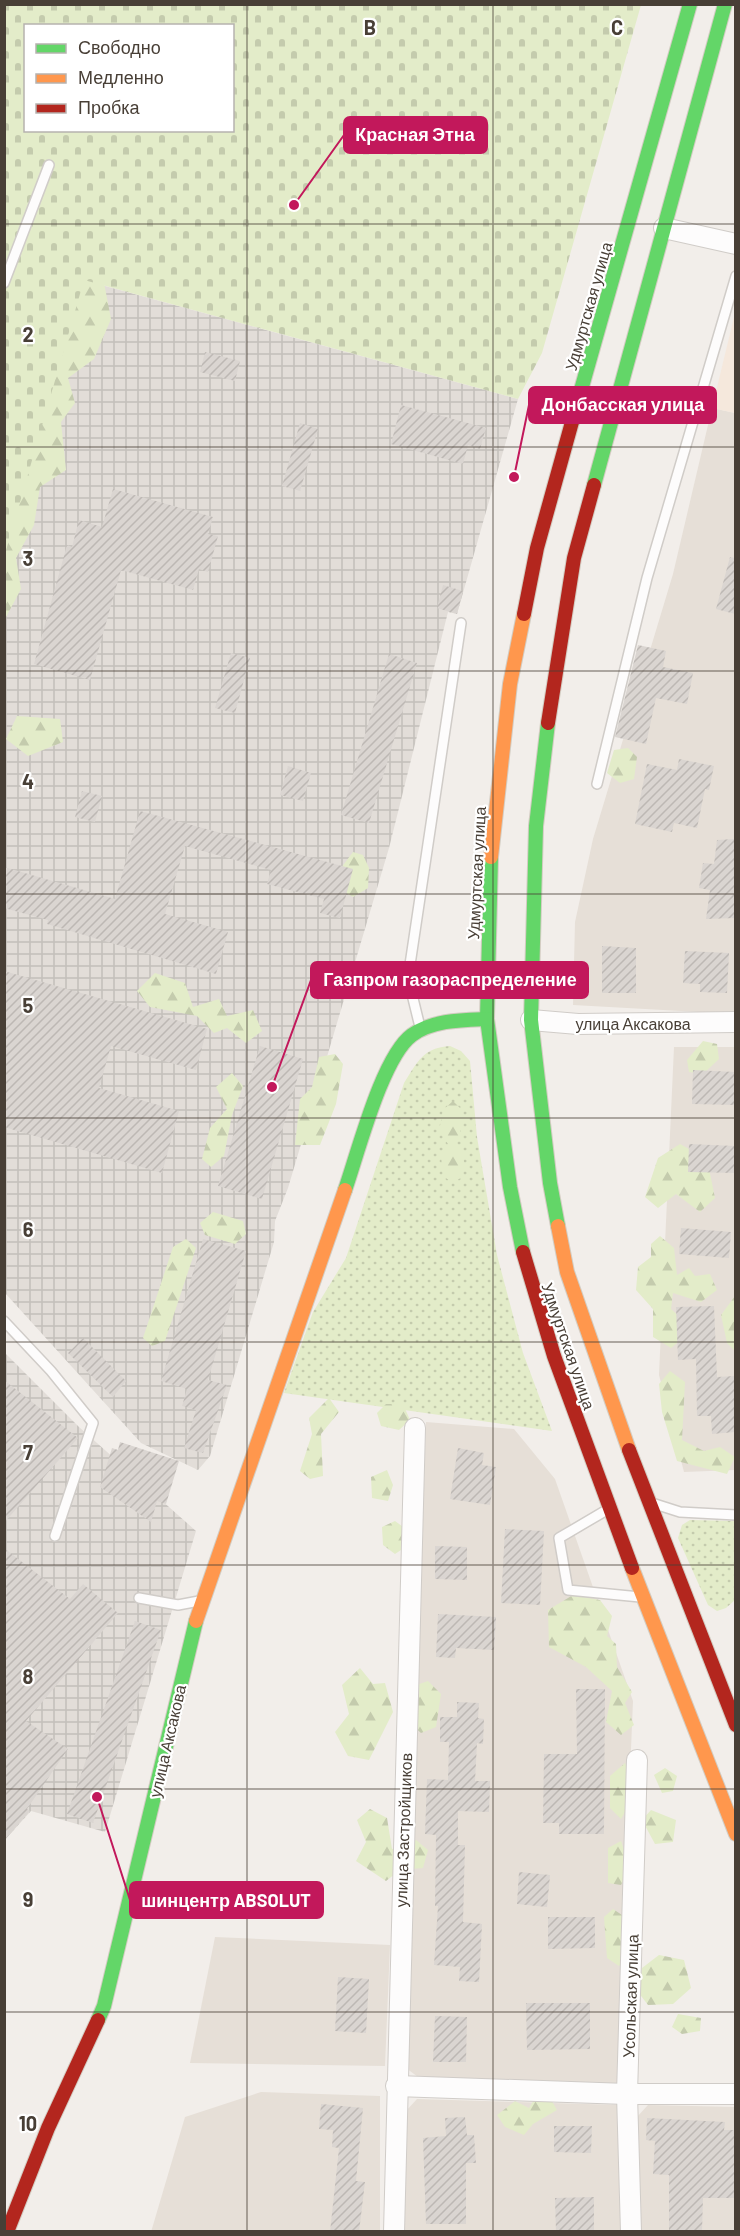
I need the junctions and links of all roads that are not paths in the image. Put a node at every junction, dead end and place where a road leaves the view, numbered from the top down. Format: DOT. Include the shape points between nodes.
graph roads {
  1 [pos="690,4"];
  2 [pos="725,4"];
  3 [pos="49,165"];
  4 [pos="664,228"];
  5 [pos="735,244"];
  6 [pos="735,276"];
  7 [pos="4,283"];
  8 [pos="461,623"];
  9 [pos="597,784"];
  10 [pos="492,1019"];
  11 [pos="525,1020"];
  12 [pos="735,1023"];
  13 [pos="421,1029"];
  14 [pos="4,1321"];
  15 [pos="415,1428"];
  16 [pos="647,1501"];
  17 [pos="609,1508"];
  18 [pos="735,1515"];
  19 [pos="55,1536"];
  20 [pos="643,1597"];
  21 [pos="139,1598"];
  22 [pos="201,1601"];
  23 [pos="735,1693"];
  24 [pos="728,1707"];
  25 [pos="735,1725"];
  26 [pos="637,1760"];
  27 [pos="735,1834"];
  28 [pos="396,2086"];
  29 [pos="627,2094"];
  30 [pos="735,2094"];
  31 [pos="8,2232"];
  32 [pos="394,2232"];
  33 [pos="631,2232"];
  1 -- 10 [label="main road, Удмуртская улица" via="537,548 510,684 492,834"];
  2 -- 4 [label="main road, Удмуртская улица"];
  3 -- 7 [label="lane"];
  4 -- 5 [label="street"];
  4 -- 11 [label="main road, Удмуртская улица" via="574,558 550,703 536,826"];
  6 -- 9 [label="lane" via="647,578"];
  8 -- 13 [label="lane" via="408,978"];
  10 -- 13 [label="main road" via="452,1021"];
  10 -- 17 [label="main road, Удмуртская улица" via="510,1187 528,1275"];
  11 -- 12 [label="street, улица Аксакова" via="578,1024"];
  11 -- 16 [label="main road, Удмуртская улица" via="549,1183 567,1272"];
  13 -- 22 [label="main road, улица Аксакова" via="404,1042 385,1076"];
  14 -- 19 [label="lane" via="93,1423"];
  15 -- 28 [label="street, улица Застройщиков"];
  16 -- 18 [label="lane" via="680,1512"];
  16 -- 24 [label="main road, Удмуртская улица"];
  17 -- 20 [label="main road, Удмуртская улица"];
  17 -- 20 [label="lane" via="559,1538 568,1590"];
  20 -- 27 [label="main road, Удмуртская улица"];
  21 -- 22 [label="lane" via="178,1605"];
  22 -- 31 [label="main road, улица Аксакова" via="104,2006 48,2128"];
  23 -- 24 [label="lane"];
  24 -- 25 [label="main road, Удмуртская улица"];
  26 -- 29 [label="street, Усольская улица"];
  28 -- 29 [label="street"];
  28 -- 32 [label="street, улица Застройщиков"];
  29 -- 30 [label="street"];
  29 -- 33 [label="street, Усольская улица"];
}
